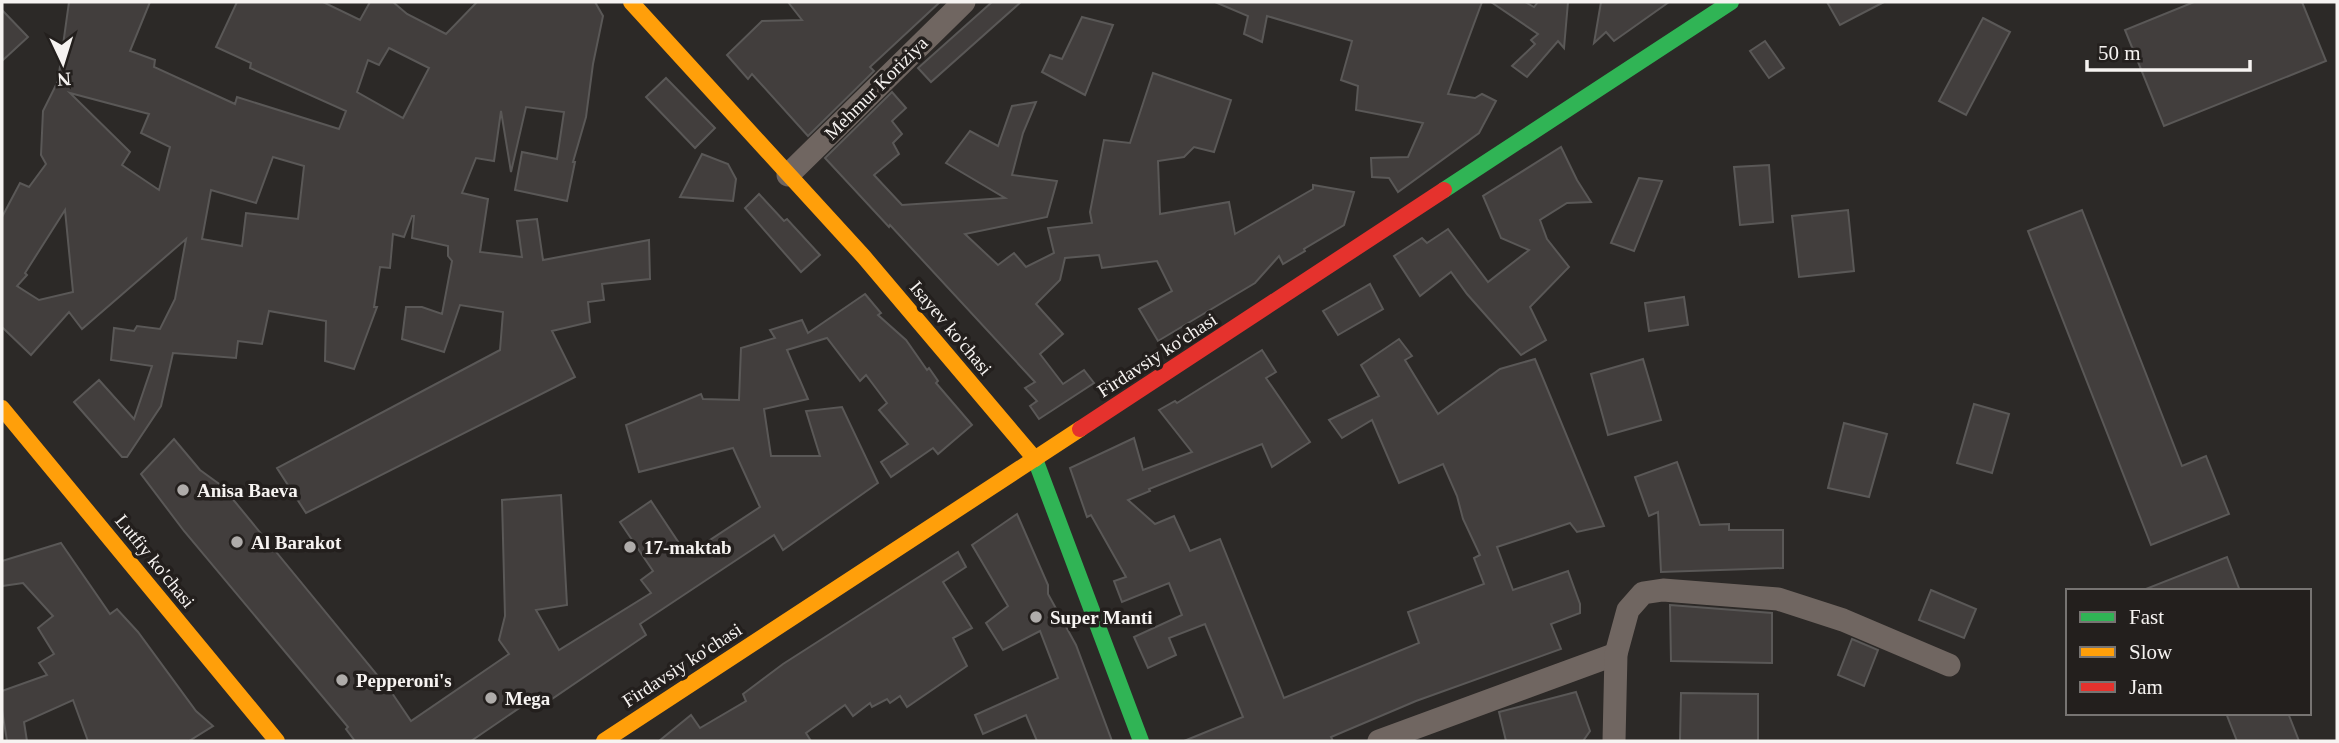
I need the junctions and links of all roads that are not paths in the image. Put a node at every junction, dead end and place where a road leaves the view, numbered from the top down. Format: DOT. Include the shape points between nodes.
graph roads {
  1 [pos="631,2"];
  2 [pos="964,2"];
  3 [pos="1731,2"];
  4 [pos="788,175"];
  5 [pos="2,408"];
  6 [pos="1035,460"];
  7 [pos="1616,654"];
  8 [pos="1949,665"];
  9 [pos="277,741"];
  10 [pos="604,741"];
  11 [pos="1142,741"];
  12 [pos="1379,741"];
  13 [pos="1614,741"];
  1 -- 4 [label="main road, Isayev ko'chasi"];
  2 -- 4 [label="street, Mehmur Koriziya"];
  3 -- 6 [label="main road, Firdavsiy ko'chasi"];
  4 -- 6 [label="main road, Isayev ko'chasi" via="864,257"];
  5 -- 9 [label="main road, Lutfiy ko'chasi"];
  6 -- 10 [label="main road, Firdavsiy ko'chasi"];
  6 -- 11 [label="main road, Isayev ko'chasi"];
  7 -- 8 [label="street" via="1628,610 1643,593 1663,590 1778,600 1843,620"];
  7 -- 12 [label="street"];
  7 -- 13 [label="street"];
}
